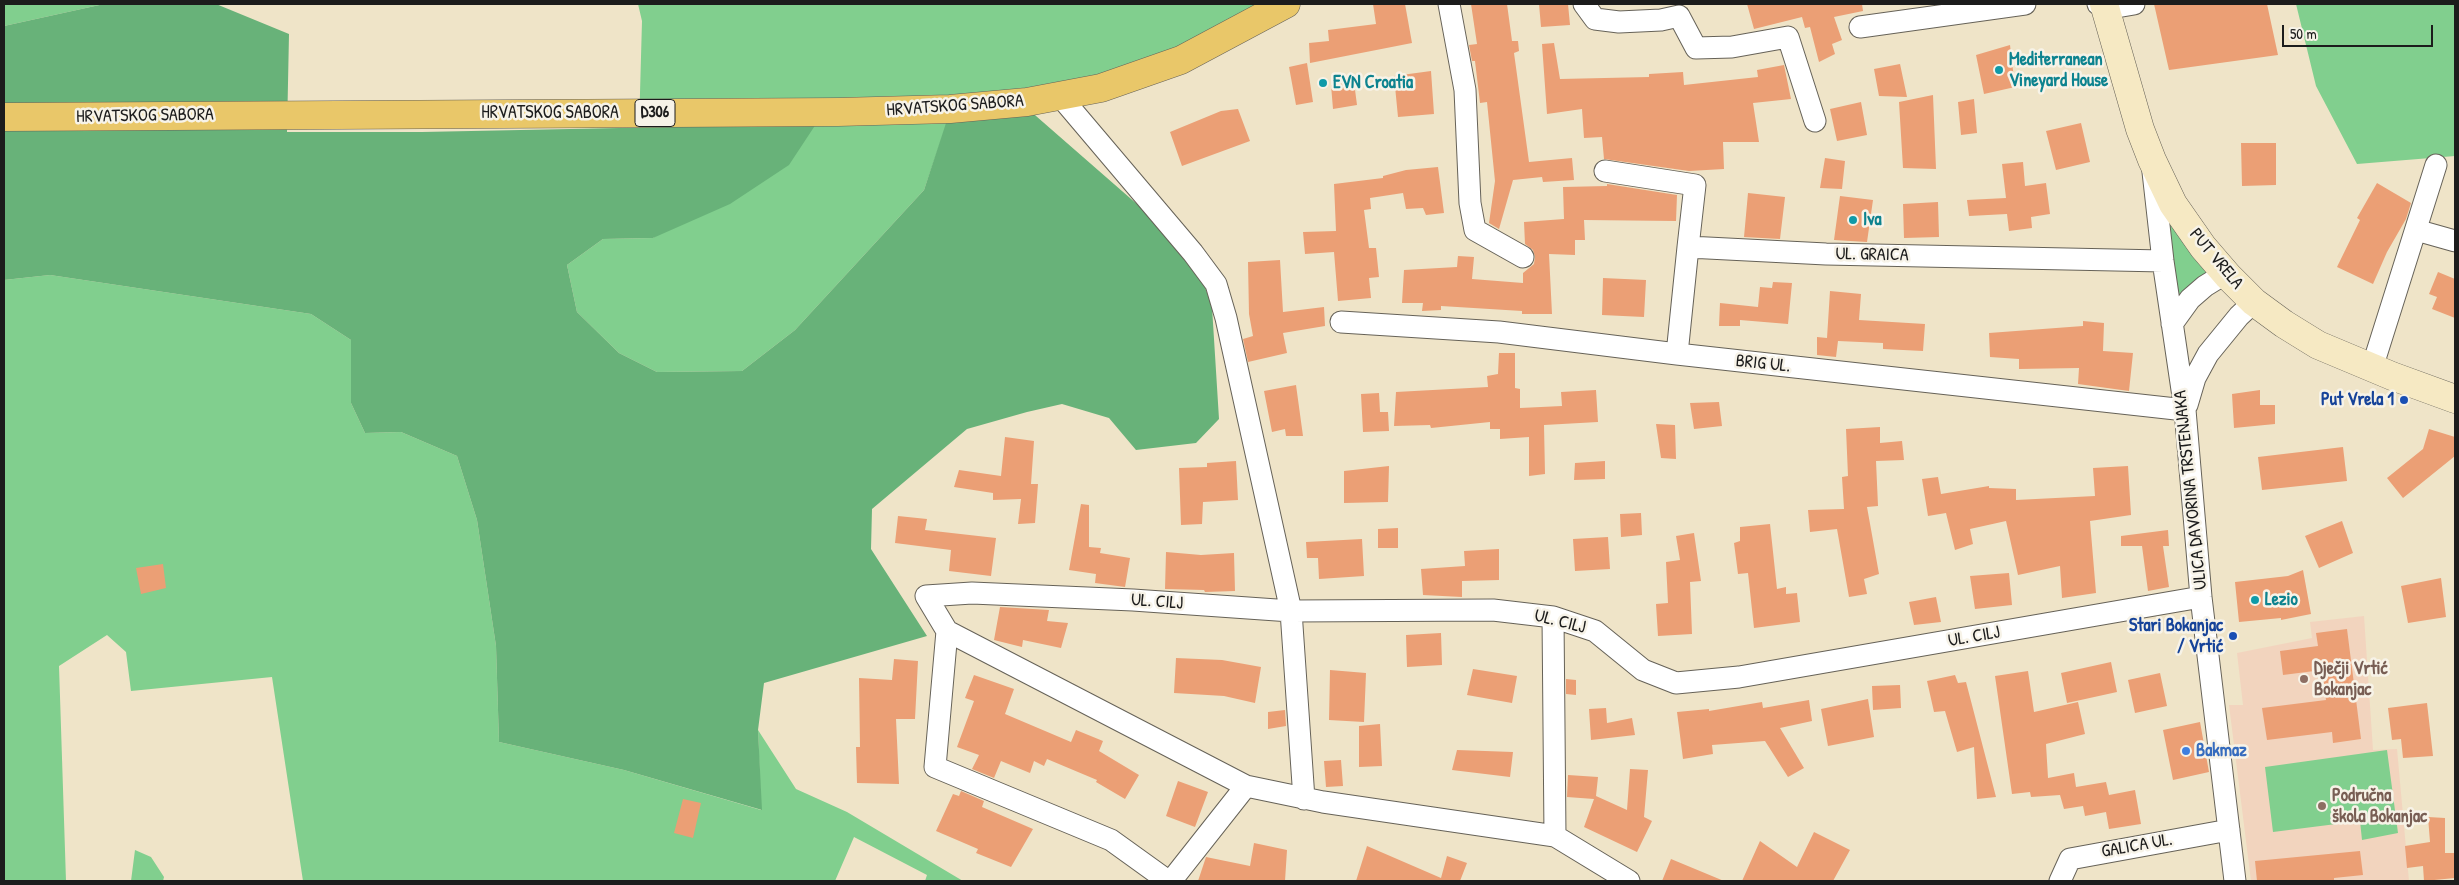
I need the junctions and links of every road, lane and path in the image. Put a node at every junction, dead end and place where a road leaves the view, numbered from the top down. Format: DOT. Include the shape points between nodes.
graph roads {
  1 [pos="1286,4"];
  2 [pos="1449,4"];
  3 [pos="1584,4"];
  4 [pos="2025,4"];
  5 [pos="2134,4"];
  6 [pos="2102,5"];
  7 [pos="1860,27"];
  8 [pos="1060,96"];
  9 [pos="4,117"];
  10 [pos="1815,120"];
  11 [pos="2152,160"];
  12 [pos="2436,165"];
  13 [pos="1605,171"];
  14 [pos="2416,230"];
  15 [pos="2455,241"];
  16 [pos="1688,247"];
  17 [pos="1524,257"];
  18 [pos="2163,261"];
  19 [pos="2228,276"];
  20 [pos="2254,302"];
  21 [pos="1341,322"];
  22 [pos="2172,324"];
  23 [pos="1677,354"];
  24 [pos="2372,368"];
  25 [pos="2455,398"];
  26 [pos="2185,410"];
  27 [pos="2202,597"];
  28 [pos="1291,611"];
  29 [pos="1554,617"];
  30 [pos="947,631"];
  31 [pos="1246,786"];
  32 [pos="1304,799"];
  33 [pos="2229,830"];
  34 [pos="1555,836"];
  35 [pos="1169,881"];
  36 [pos="1629,881"];
  37 [pos="2060,881"];
  38 [pos="2235,881"];
  1 -- 8 [label="main road, HRVATSKOG SABORA / D306" via="1181,60 1101,88"];
  2 -- 17 [label="street" via="1464,90 1470,203 1475,230"];
  3 -- 10 [label="street" via="1595,20 1619,22 1679,16 1696,48 1732,47 1788,36"];
  4 -- 7 [label="street"];
  5 -- 6 [label="street"];
  6 -- 11 [label="main road, PUT VRELA"];
  8 -- 9 [label="main road, HRVATSKOG SABORA / D306" via="950,109 838,112"];
  8 -- 28 [label="street" via="1216,284"];
  11 -- 18 [label="street, ULICA DAVORINA TRSTENJAKA"];
  11 -- 19 [label="main road, PUT VRELA" via="2173,204 2202,247"];
  12 -- 14 [label="street"];
  13 -- 16 [label="street" via="1695,185"];
  14 -- 15 [label="street"];
  14 -- 24 [label="street"];
  16 -- 18 [label="street, UL. GRAICA" via="1826,254"];
  16 -- 23 [label="street"];
  18 -- 22 [label="street, ULICA DAVORINA TRSTENJAKA"];
  19 -- 20 [label="main road, PUT VRELA"];
  19 -- 22 [label="street" via="2205,286 2190,299"];
  20 -- 24 [label="main road, PUT VRELA" via="2318,344"];
  20 -- 26 [label="street" via="2208,354 2195,378"];
  21 -- 23 [label="street, BRIG UL." via="1499,332"];
  22 -- 26 [label="street, ULICA DAVORINA TRSTENJAKA"];
  23 -- 26 [label="street, BRIG UL."];
  24 -- 25 [label="main road, PUT VRELA"];
  26 -- 27 [label="street, ULICA DAVORINA TRSTENJAKA"];
  27 -- 29 [label="street, UL. CILJ" via="1739,677 1676,683 1643,670 1595,631"];
  27 -- 33 [label="street, ULICA DAVORINA TRSTENJAKA"];
  28 -- 29 [label="street, UL. CILJ" via="1493,610"];
  28 -- 30 [label="street, UL. CILJ" via="972,593 926,596"];
  28 -- 32 [label="street"];
  29 -- 34 [label="street"];
  30 -- 31 [label="street"];
  30 -- 35 [label="street" via="935,767 1111,840"];
  31 -- 32 [label="street"];
  31 -- 35 [label="street"];
  32 -- 34 [label="street"];
  33 -- 37 [label="street, GALICA UL." via="2070,859"];
  33 -- 38 [label="street, ULICA DAVORINA TRSTENJAKA"];
  34 -- 36 [label="street"];
}
